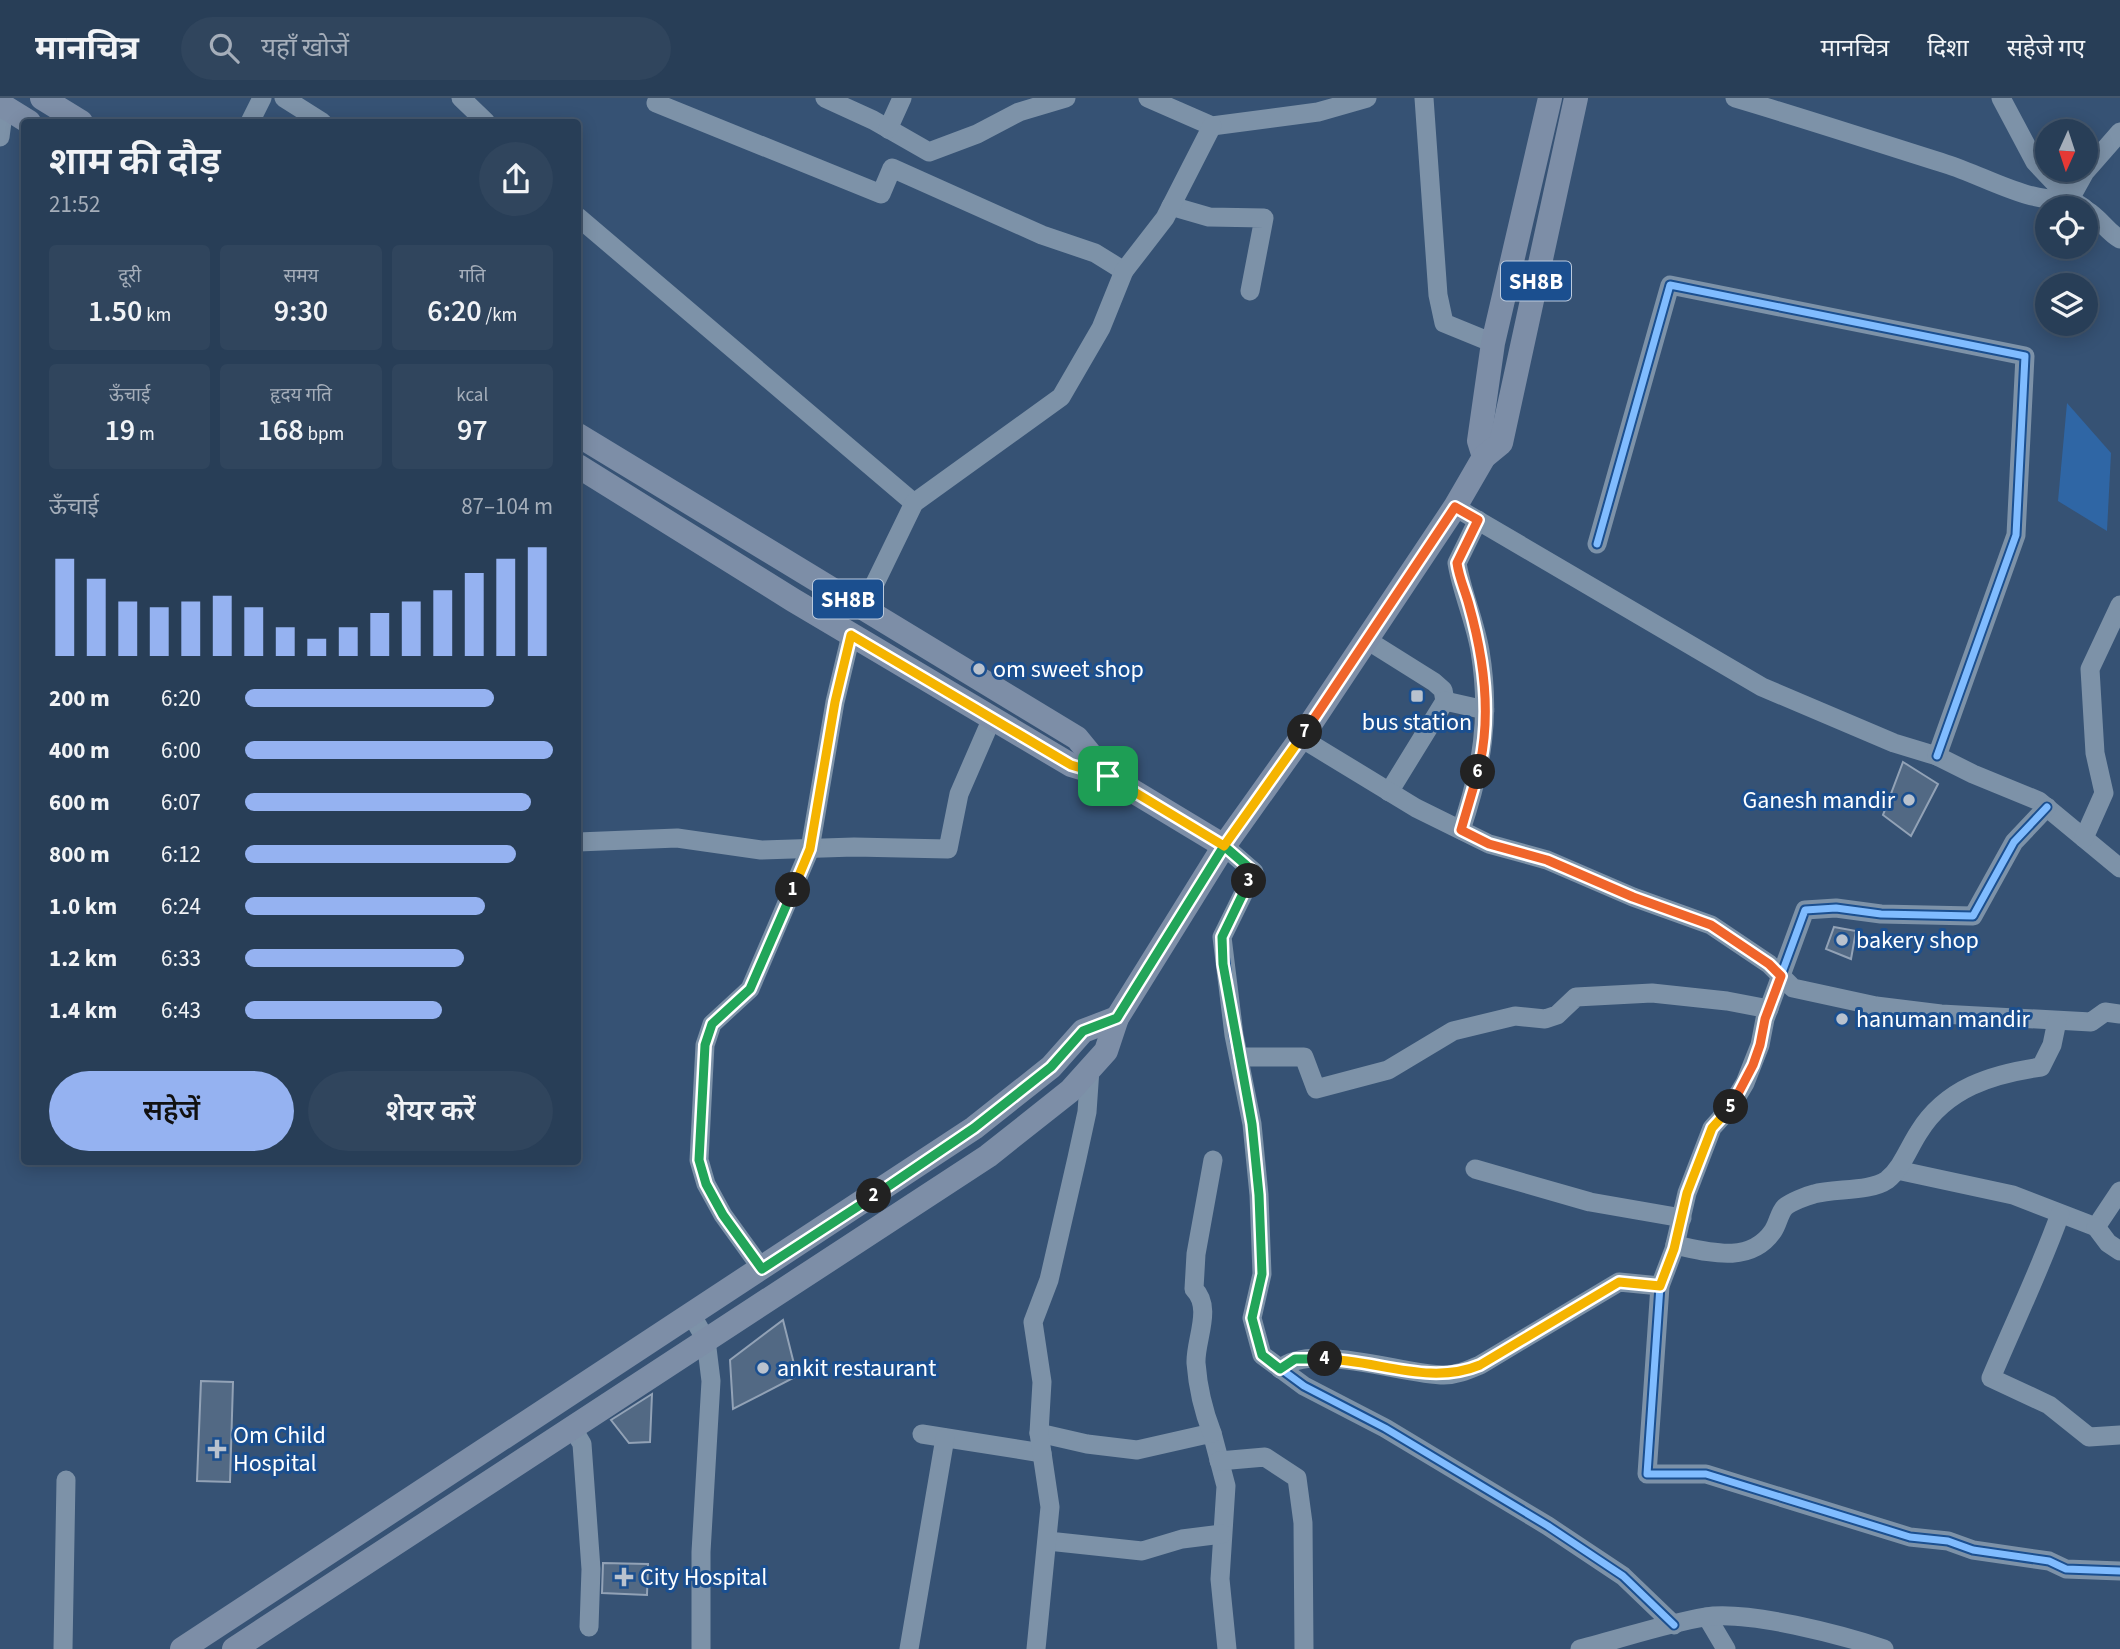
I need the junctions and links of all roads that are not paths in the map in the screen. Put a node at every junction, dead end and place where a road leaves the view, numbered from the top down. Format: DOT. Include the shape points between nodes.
graph roads {
  1 [pos="42,98"];
  2 [pos="262,98"];
  3 [pos="284,98"];
  4 [pos="461,98"];
  5 [pos="902,98"];
  6 [pos="1066,98"];
  7 [pos="1148,98"];
  8 [pos="1367,98"];
  9 [pos="1424,98"];
  10 [pos="1550,98"];
  11 [pos="1576,98"];
  12 [pos="1736,98"];
  13 [pos="2001,98"];
  14 [pos="838,101"];
  15 [pos="1043,102"];
  16 [pos="656,103"];
  17 [pos="2,105"];
  18 [pos="24,119"];
  19 [pos="76,119"];
  20 [pos="252,119"];
  21 [pos="317,119"];
  22 [pos="483,119"];
  23 [pos="1212,126"];
  24 [pos="888,129"];
  25 [pos="2120,132"];
  26 [pos="0,137"];
  27 [pos="2041,196"];
  28 [pos="2070,196"];
  29 [pos="2081,196"];
  30 [pos="1171,206"];
  31 [pos="2098,217"];
  32 [pos="581,221"];
  33 [pos="2120,239"];
  34 [pos="1124,271"];
  35 [pos="1250,291"];
  36 [pos="1493,343"];
  37 [pos="581,437"];
  38 [pos="1484,457"];
  39 [pos="581,468"];
  40 [pos="914,503"];
  41 [pos="1455,507"];
  42 [pos="1478,520"];
  43 [pos="1597,544"];
  44 [pos="2120,605"];
  45 [pos="863,608"];
  46 [pos="851,635"];
  47 [pos="1367,640"];
  48 [pos="1446,701"];
  49 [pos="1485,710"];
  50 [pos="992,719"];
  51 [pos="1301,738"];
  52 [pos="1937,756"];
  53 [pos="1108,776"];
  54 [pos="1389,792"];
  55 [pos="2047,807"];
  56 [pos="1461,830"];
  57 [pos="2084,838"];
  58 [pos="581,842"];
  59 [pos="1224,846"];
  60 [pos="810,849"];
  61 [pos="2120,868"];
  62 [pos="1781,976"];
  63 [pos="1769,1009"];
  64 [pos="2120,1014"];
  65 [pos="1117,1018"];
  66 [pos="2057,1021"];
  67 [pos="1239,1057"];
  68 [pos="1090,1069"];
  69 [pos="1213,1160"];
  70 [pos="1475,1169"];
  71 [pos="1897,1170"];
  72 [pos="2120,1191"];
  73 [pos="2060,1214"];
  74 [pos="1682,1217"];
  75 [pos="836,1221"];
  76 [pos="2096,1227"];
  77 [pos="854,1243"];
  78 [pos="1675,1245"];
  79 [pos="2120,1251"];
  80 [pos="762,1269"];
  81 [pos="1660,1286"];
  82 [pos="691,1314"];
  83 [pos="706,1340"];
  84 [pos="1280,1369"];
  85 [pos="572,1427"];
  86 [pos="1212,1433"];
  87 [pos="922,1434"];
  88 [pos="2120,1435"];
  89 [pos="945,1438"];
  90 [pos="1041,1443"];
  91 [pos="1219,1461"];
  92 [pos="65,1480"];
  93 [pos="1222,1534"];
  94 [pos="1048,1541"];
  95 [pos="2120,1571"];
  96 [pos="1707,1617"];
  97 [pos="589,1627"];
  98 [pos="1665,1628"];
  99 [pos="63,1649"];
  100 [pos="182,1649"];
  101 [pos="234,1649"];
  102 [pos="701,1649"];
  103 [pos="909,1649"];
  104 [pos="1036,1649"];
  105 [pos="1227,1649"];
  106 [pos="1304,1649"];
  107 [pos="1580,1649"];
  108 [pos="1626,1649"];
  109 [pos="1727,1649"];
  110 [pos="1884,1649"];
  1 -- 19 [label="main road"];
  2 -- 20 [label="street"];
  3 -- 21 [label="street"];
  4 -- 22 [label="street"];
  5 -- 24 [label="street"];
  6 -- 15 [label="street"];
  7 -- 23 [label="street"];
  8 -- 23 [label="street" via="1318,112"];
  9 -- 36 [label="street" via="1444,323"];
  10 -- 36 [label="main road, SH8B"];
  11 -- 38 [label="main road, SH8B" via="1501,443"];
  12 -- 27 [label="street"];
  13 -- 28 [label="street" via="2035,162"];
  14 -- 24 [label="street"];
  15 -- 24 [label="street" via="929,152"];
  16 -- 34 [label="street" via="881,194 892,168 1042,235 1095,253"];
  17 -- 18 [label="main road"];
  17 -- 26 [label="street"];
  23 -- 30 [label="street"];
  25 -- 29 [label="street" via="2085,172"];
  30 -- 34 [label="street"];
  30 -- 35 [label="street" via="1209,216 1264,218"];
  31 -- 33 [label="street"];
  32 -- 40 [label="street"];
  34 -- 40 [label="street" via="1101,328 1061,397"];
  36 -- 38 [label="main road, SH8B" via="1479,441"];
  37 -- 45 [label="main road, SH8B"];
  38 -- 41 [label="main road, SH8B"];
  39 -- 46 [label="main road, SH8B"];
  40 -- 45 [label="street"];
  41 -- 42 [label="street"];
  41 -- 47 [label="main road, SH8B"];
  42 -- 49 [label="street" via="1457,563 1480,651"];
  42 -- 52 [label="street" via="1762,687 1894,743"];
  43 -- 52 [label="street" via="1670,285 2025,356 2016,536"];
  44 -- 57 [label="street" via="2090,669 2095,753 2104,793"];
  45 -- 53 [label="main road, SH8B" via="1077,738"];
  46 -- 50 [label="main road, SH8B"];
  46 -- 60 [label="street"];
  47 -- 48 [label="street" via="1434,682"];
  47 -- 51 [label="main road, SH8B"];
  48 -- 49 [label="street"];
  48 -- 54 [label="street"];
  49 -- 56 [label="street" via="1483,751"];
  50 -- 53 [label="main road, SH8B" via="1071,765"];
  50 -- 60 [label="street" via="959,794 948,849"];
  51 -- 54 [label="street"];
  51 -- 59 [label="main road, SH8B"];
  52 -- 55 [label="street"];
  53 -- 59 [label="main road, SH8B"];
  54 -- 56 [label="street"];
  55 -- 57 [label="street"];
  55 -- 62 [label="street" via="2014,842 1973,916 1805,910"];
  56 -- 62 [label="street" via="1711,925"];
  57 -- 61 [label="street"];
  58 -- 60 [label="street" via="677,838 761,850"];
  59 -- 65 [label="main road"];
  59 -- 67 [label="street" via="1254,872 1222,937"];
  60 -- 80 [label="street" via="750,989 712,1024 705,1045 699,1160 723,1215"];
  62 -- 63 [label="street"];
  62 -- 66 [label="street" via="1793,988 1876,1006"];
  63 -- 67 [label="street" via="1652,993 1576,997 1557,1015 1545,1019 1515,1016 1453,1031 1388,1070 1316,1089 1304,1057"];
  63 -- 74 [label="street" via="1745,1083 1712,1128"];
  64 -- 66 [label="street" via="2105,1012 2091,1022"];
  65 -- 68 [label="main road" via="1106,1051"];
  65 -- 75 [label="main road" via="1083,1031 1051,1067 974,1128"];
  66 -- 71 [label="street" via="2041,1067 2010,1071 1950,1097 1929,1115"];
  67 -- 84 [label="street" via="1259,1195 1262,1274 1252,1318 1262,1355"];
  68 -- 77 [label="main road" via="1070,1091 988,1156"];
  68 -- 90 [label="street" via="1077,1158 1049,1280 1033,1322 1042,1382"];
  69 -- 86 [label="street" via="1194,1289 1203,1306 1196,1359 1200,1400"];
  70 -- 74 [label="street" via="1590,1202"];
  71 -- 73 [label="street" via="2013,1195"];
  71 -- 78 [label="street" via="1884,1182 1815,1193 1785,1208 1772,1233 1749,1251 1733,1255"];
  72 -- 76 [label="street"];
  73 -- 76 [label="street"];
  73 -- 88 [label="street" via="1991,1378 2049,1405 2089,1437"];
  74 -- 78 [label="street"];
  75 -- 77 [label="main road"];
  75 -- 80 [label="main road"];
  76 -- 79 [label="street"];
  77 -- 83 [label="main road"];
  78 -- 81 [label="street"];
  80 -- 82 [label="main road"];
  81 -- 84 [label="street" via="1619,1282 1462,1373 1429,1374 1322,1359 1295,1359"];
  81 -- 95 [label="street" via="1647,1474 1706,1474 1910,1537 2049,1561 2066,1569"];
  82 -- 83 [label="street"];
  82 -- 100 [label="main road"];
  83 -- 85 [label="main road"];
  83 -- 102 [label="street" via="711,1381 701,1552"];
  84 -- 98 [label="street" via="1548,1526 1623,1576"];
  85 -- 97 [label="street" via="582,1444 591,1569"];
  85 -- 101 [label="main road"];
  86 -- 90 [label="street" via="1137,1450"];
  86 -- 91 [label="street"];
  87 -- 89 [label="street"];
  89 -- 90 [label="street"];
  89 -- 103 [label="street"];
  90 -- 94 [label="street" via="1050,1507"];
  91 -- 93 [label="street" via="1226,1486"];
  91 -- 106 [label="street" via="1265,1457 1297,1478 1303,1523"];
  92 -- 99 [label="street"];
  93 -- 94 [label="street" via="1142,1551"];
  93 -- 105 [label="street" via="1220,1579"];
  94 -- 104 [label="street"];
  96 -- 98 [label="street"];
  96 -- 109 [label="street"];
  96 -- 110 [label="street" via="1758,1619 1850,1637"];
  98 -- 107 [label="street"];
  98 -- 108 [label="street"];
}
